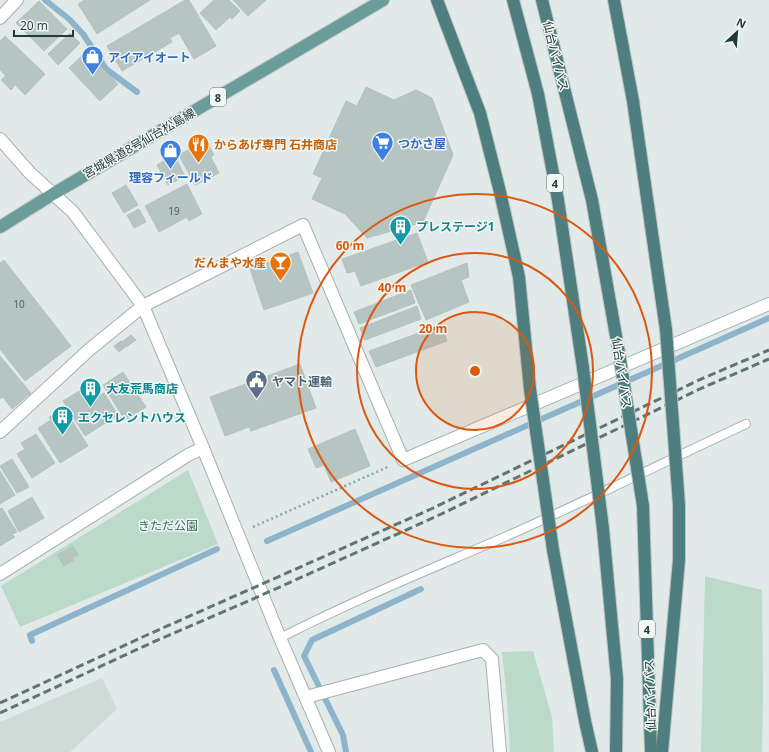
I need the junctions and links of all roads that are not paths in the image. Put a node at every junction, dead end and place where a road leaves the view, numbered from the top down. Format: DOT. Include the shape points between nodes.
graph roads {
  1 [pos="17,0"];
  2 [pos="383,0"];
  3 [pos="437,0"];
  4 [pos="513,0"];
  5 [pos="542,0"];
  6 [pos="614,0"];
  7 [pos="0,18"];
  8 [pos="0,139"];
  9 [pos="53,194"];
  10 [pos="0,226"];
  11 [pos="769,304"];
  12 [pos="144,306"];
  13 [pos="746,424"];
  14 [pos="0,432"];
  15 [pos="203,448"];
  16 [pos="0,574"];
  17 [pos="280,638"];
  18 [pos="311,695"];
  19 [pos="329,752"];
  20 [pos="500,752"];
  21 [pos="592,752"];
  22 [pos="616,752"];
  23 [pos="652,752"];
  24 [pos="662,752"];
  1 -- 7 [label="street"];
  2 -- 9 [label="main road, 宮城県道8号仙台松島線 / 8"];
  3 -- 21 [label="highway, bridge" via="480,113 519,277 530,389 553,550"];
  4 -- 22 [label="highway, 4, bridge" via="539,102 558,200 584,368 617,679"];
  5 -- 23 [label="highway, 仙台バイパス / 4, bridge" via="592,200 644,506"];
  6 -- 24 [label="highway, bridge" via="633,101 666,330 680,505 679,560"];
  8 -- 9 [label="street"];
  9 -- 10 [label="main road, 宮城県道8号仙台松島線 / 8"];
  9 -- 12 [label="street" via="73,212"];
  11 -- 12 [label="street" via="403,460 303,225"];
  12 -- 14 [label="street" via="90,349"];
  12 -- 15 [label="street"];
  13 -- 17 [label="lane"];
  15 -- 16 [label="street"];
  15 -- 17 [label="street"];
  17 -- 18 [label="street"];
  18 -- 19 [label="street"];
  18 -- 20 [label="street" via="484,650 492,659"];
}
